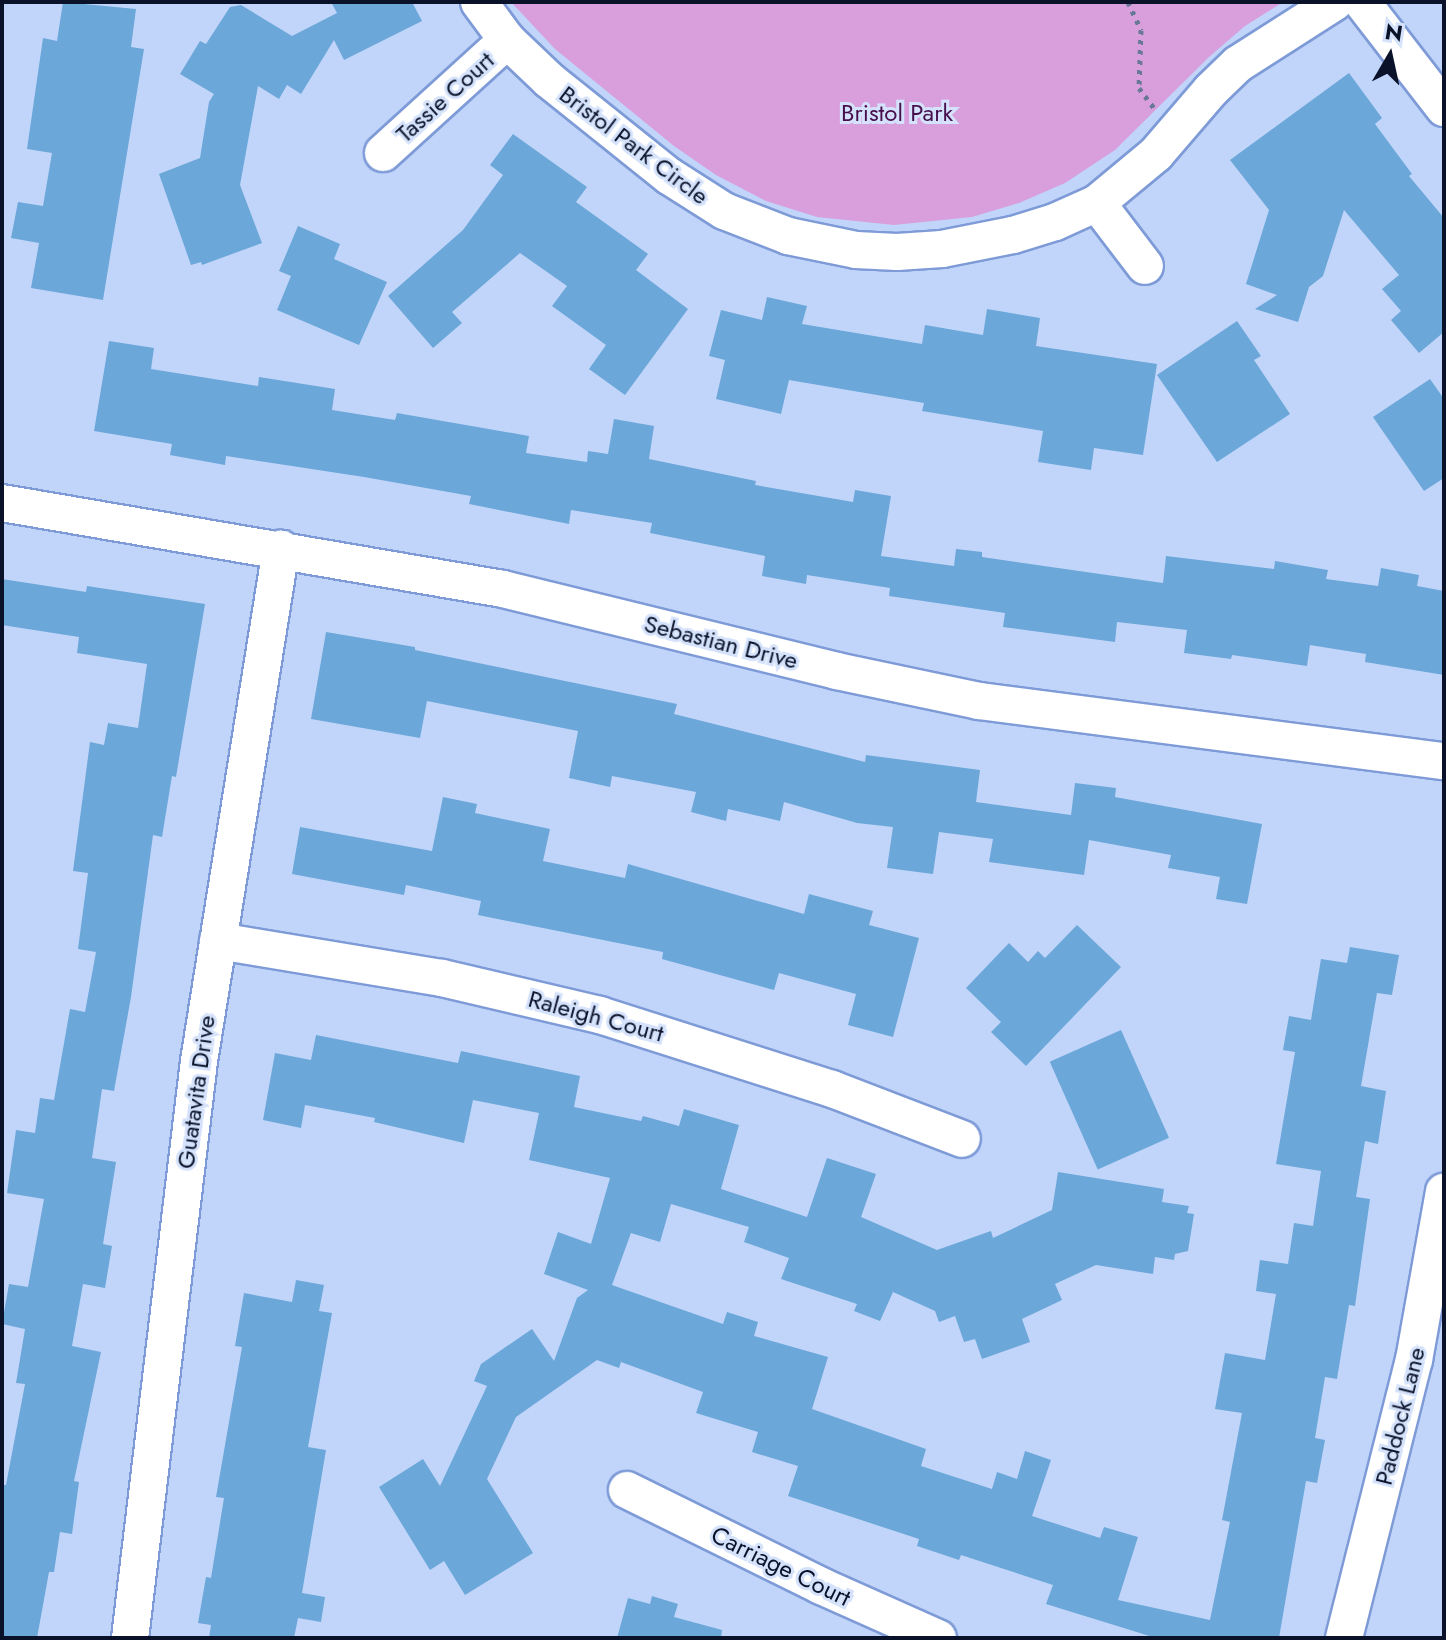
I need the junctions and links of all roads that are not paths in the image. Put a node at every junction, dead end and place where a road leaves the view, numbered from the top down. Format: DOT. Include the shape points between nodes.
graph roads {
  1 [pos="479,2"];
  2 [pos="1335,2"];
  3 [pos="1362,2"];
  4 [pos="507,40"];
  5 [pos="1444,108"];
  6 [pos="383,153"];
  7 [pos="1097,203"];
  8 [pos="1145,266"];
  9 [pos="2,503"];
  10 [pos="281,549"];
  11 [pos="1444,761"];
  12 [pos="218,941"];
  13 [pos="962,1139"];
  14 [pos="1444,1192"];
  15 [pos="627,1490"];
  16 [pos="130,1638"];
  17 [pos="938,1638"];
  18 [pos="1344,1638"];
  1 -- 4 [label="street, Bristol Park Circle"];
  2 -- 7 [label="street, Bristol Park Circle" via="1238,64 1156,154"];
  3 -- 5 [label="street"];
  4 -- 6 [label="street, Tassie Court"];
  4 -- 7 [label="street, Bristol Park Circle" via="669,176 768,231 856,250 919,251 1013,235"];
  7 -- 8 [label="street"];
  9 -- 10 [label="street, Sebastian Drive"];
  10 -- 11 [label="street, Sebastian Drive" via="503,589 979,701"];
  10 -- 12 [label="street, Guatavita Drive"];
  12 -- 13 [label="street, Raleigh Court" via="442,978 588,1012 768,1067"];
  12 -- 16 [label="street, Guatavita Drive" via="184,1170"];
  14 -- 18 [label="street, Paddock Lane" via="1414,1360"];
  15 -- 17 [label="street, Carriage Court"];
}
